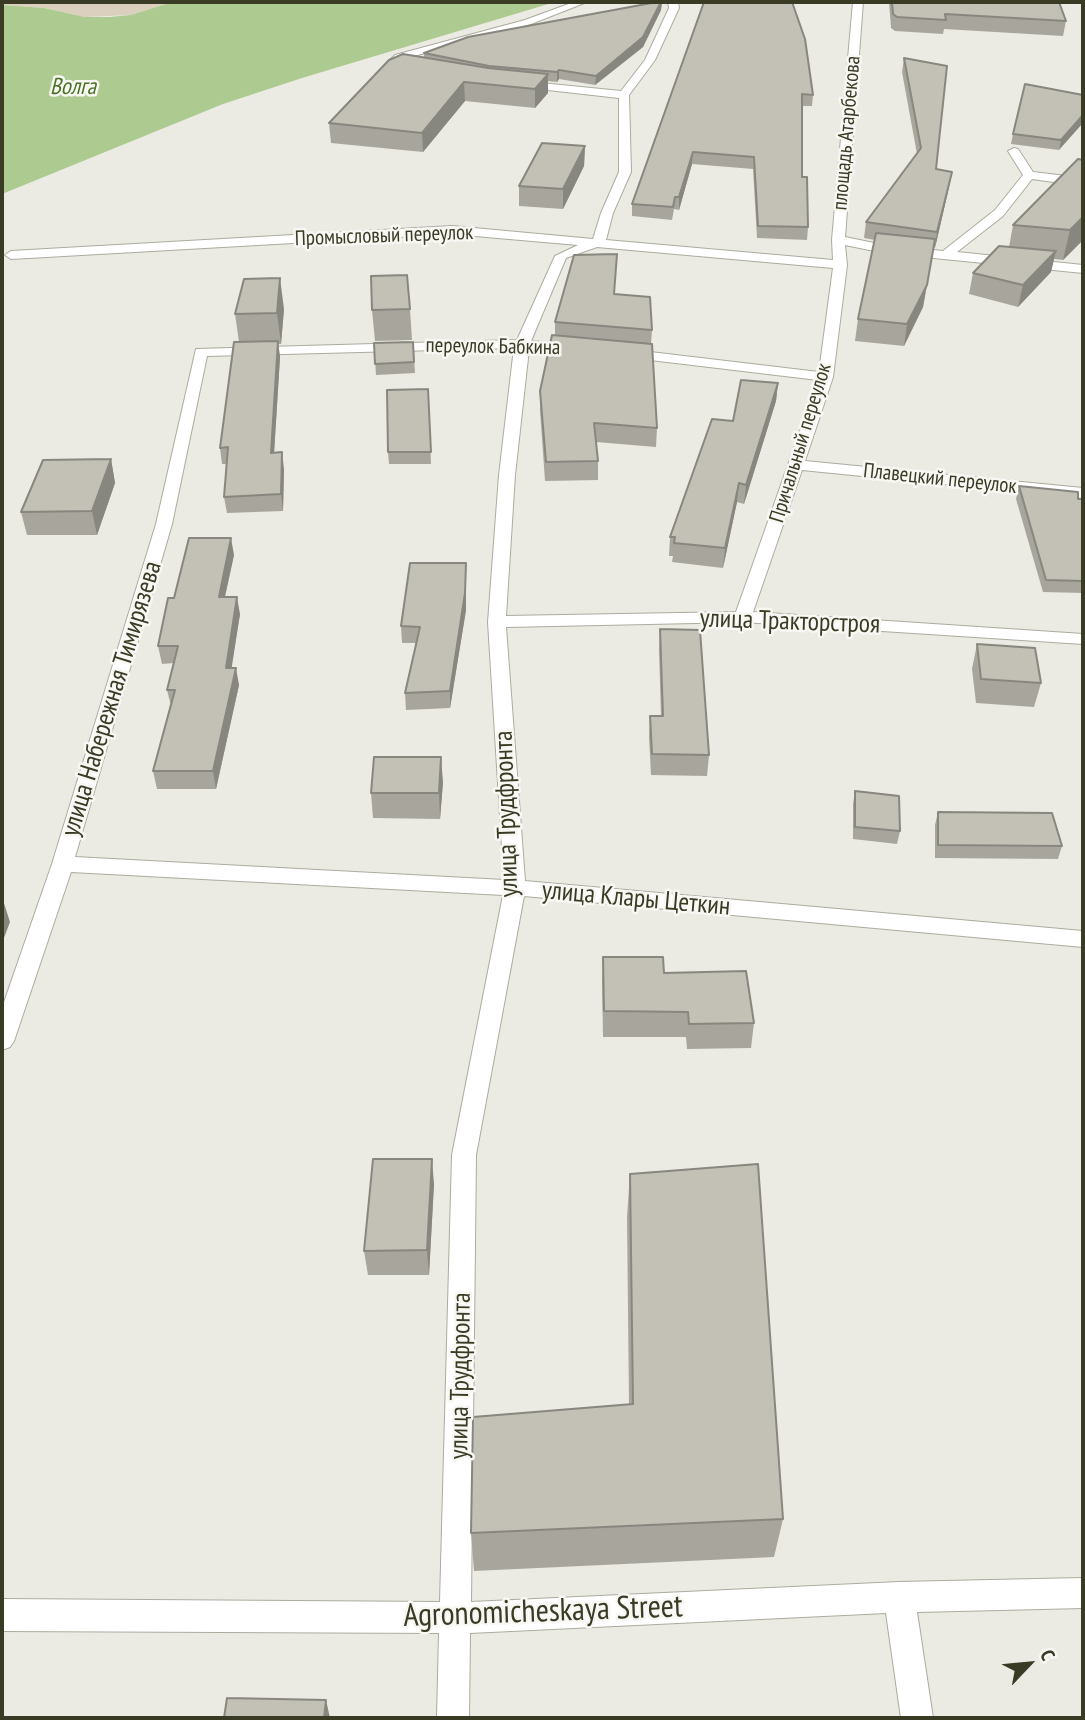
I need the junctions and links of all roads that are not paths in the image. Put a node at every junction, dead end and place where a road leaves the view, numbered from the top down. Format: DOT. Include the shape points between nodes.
graph roads {
  1 [pos="582,2"];
  2 [pos="673,2"];
  3 [pos="858,2"];
  4 [pos="415,68"];
  5 [pos="503,82"];
  6 [pos="624,95"];
  7 [pos="1014,151"];
  8 [pos="1029,175"];
  9 [pos="1083,182"];
  10 [pos="838,240"];
  11 [pos="599,242"];
  12 [pos="11,255"];
  13 [pos="945,256"];
  14 [pos="840,265"];
  15 [pos="1083,269"];
  16 [pos="522,344"];
  17 [pos="589,350"];
  18 [pos="201,352"];
  19 [pos="615,352"];
  20 [pos="827,377"];
  21 [pos="798,465"];
  22 [pos="1083,493"];
  23 [pos="743,617"];
  24 [pos="497,622"];
  25 [pos="1083,639"];
  26 [pos="63,864"];
  27 [pos="515,888"];
  28 [pos="1083,939"];
  29 [pos="2,1041"];
  30 [pos="1083,1593"];
  31 [pos="899,1597"];
  32 [pos="2,1615"];
  33 [pos="457,1618"];
  34 [pos="453,1718"];
  35 [pos="917,1718"];
  1 -- 4 [label="street" via="394,61"];
  2 -- 6 [label="street" via="650,60"];
  3 -- 10 [label="street, площадь Атарбекова"];
  5 -- 6 [label="street"];
  6 -- 11 [label="street" via="625,172"];
  7 -- 8 [label="street"];
  8 -- 9 [label="street"];
  8 -- 13 [label="street" via="999,214"];
  10 -- 13 [label="street"];
  10 -- 14 [label="street, площадь Атарбекова"];
  11 -- 12 [label="street, Промысловый переулок" via="452,230"];
  11 -- 14 [label="street, Промысловый переулок"];
  11 -- 16 [label="street, улица Трудфронта" via="561,256"];
  13 -- 15 [label="street"];
  14 -- 20 [label="street, Причальный переулок"];
  16 -- 17 [label="street, переулок Бабкина"];
  16 -- 18 [label="street, переулок Бабкина"];
  16 -- 24 [label="street, улица Трудфронта"];
  18 -- 26 [label="street, улица Набережная Тимирязева" via="164,524"];
  19 -- 20 [label="street"];
  20 -- 21 [label="street, Причальный переулок"];
  21 -- 22 [label="street, Плавецкий переулок"];
  21 -- 23 [label="street, Причальный переулок"];
  23 -- 24 [label="street, улица Тракторстроя"];
  23 -- 25 [label="street, улица Тракторстроя"];
  24 -- 27 [label="street, улица Трудфронта"];
  26 -- 27 [label="street, улица Клары Цеткин"];
  26 -- 29 [label="street, улица Набережная Тимирязева"];
  27 -- 28 [label="street, улица Клары Цеткин"];
  27 -- 33 [label="street, улица Трудфронта" via="464,1155"];
  30 -- 31 [label="street, Agronomicheskaya Street"];
  31 -- 33 [label="street, Agronomicheskaya Street"];
  31 -- 35 [label="street"];
  32 -- 33 [label="street, Agronomicheskaya Street"];
  33 -- 34 [label="street, улица Трудфронта"];
}
